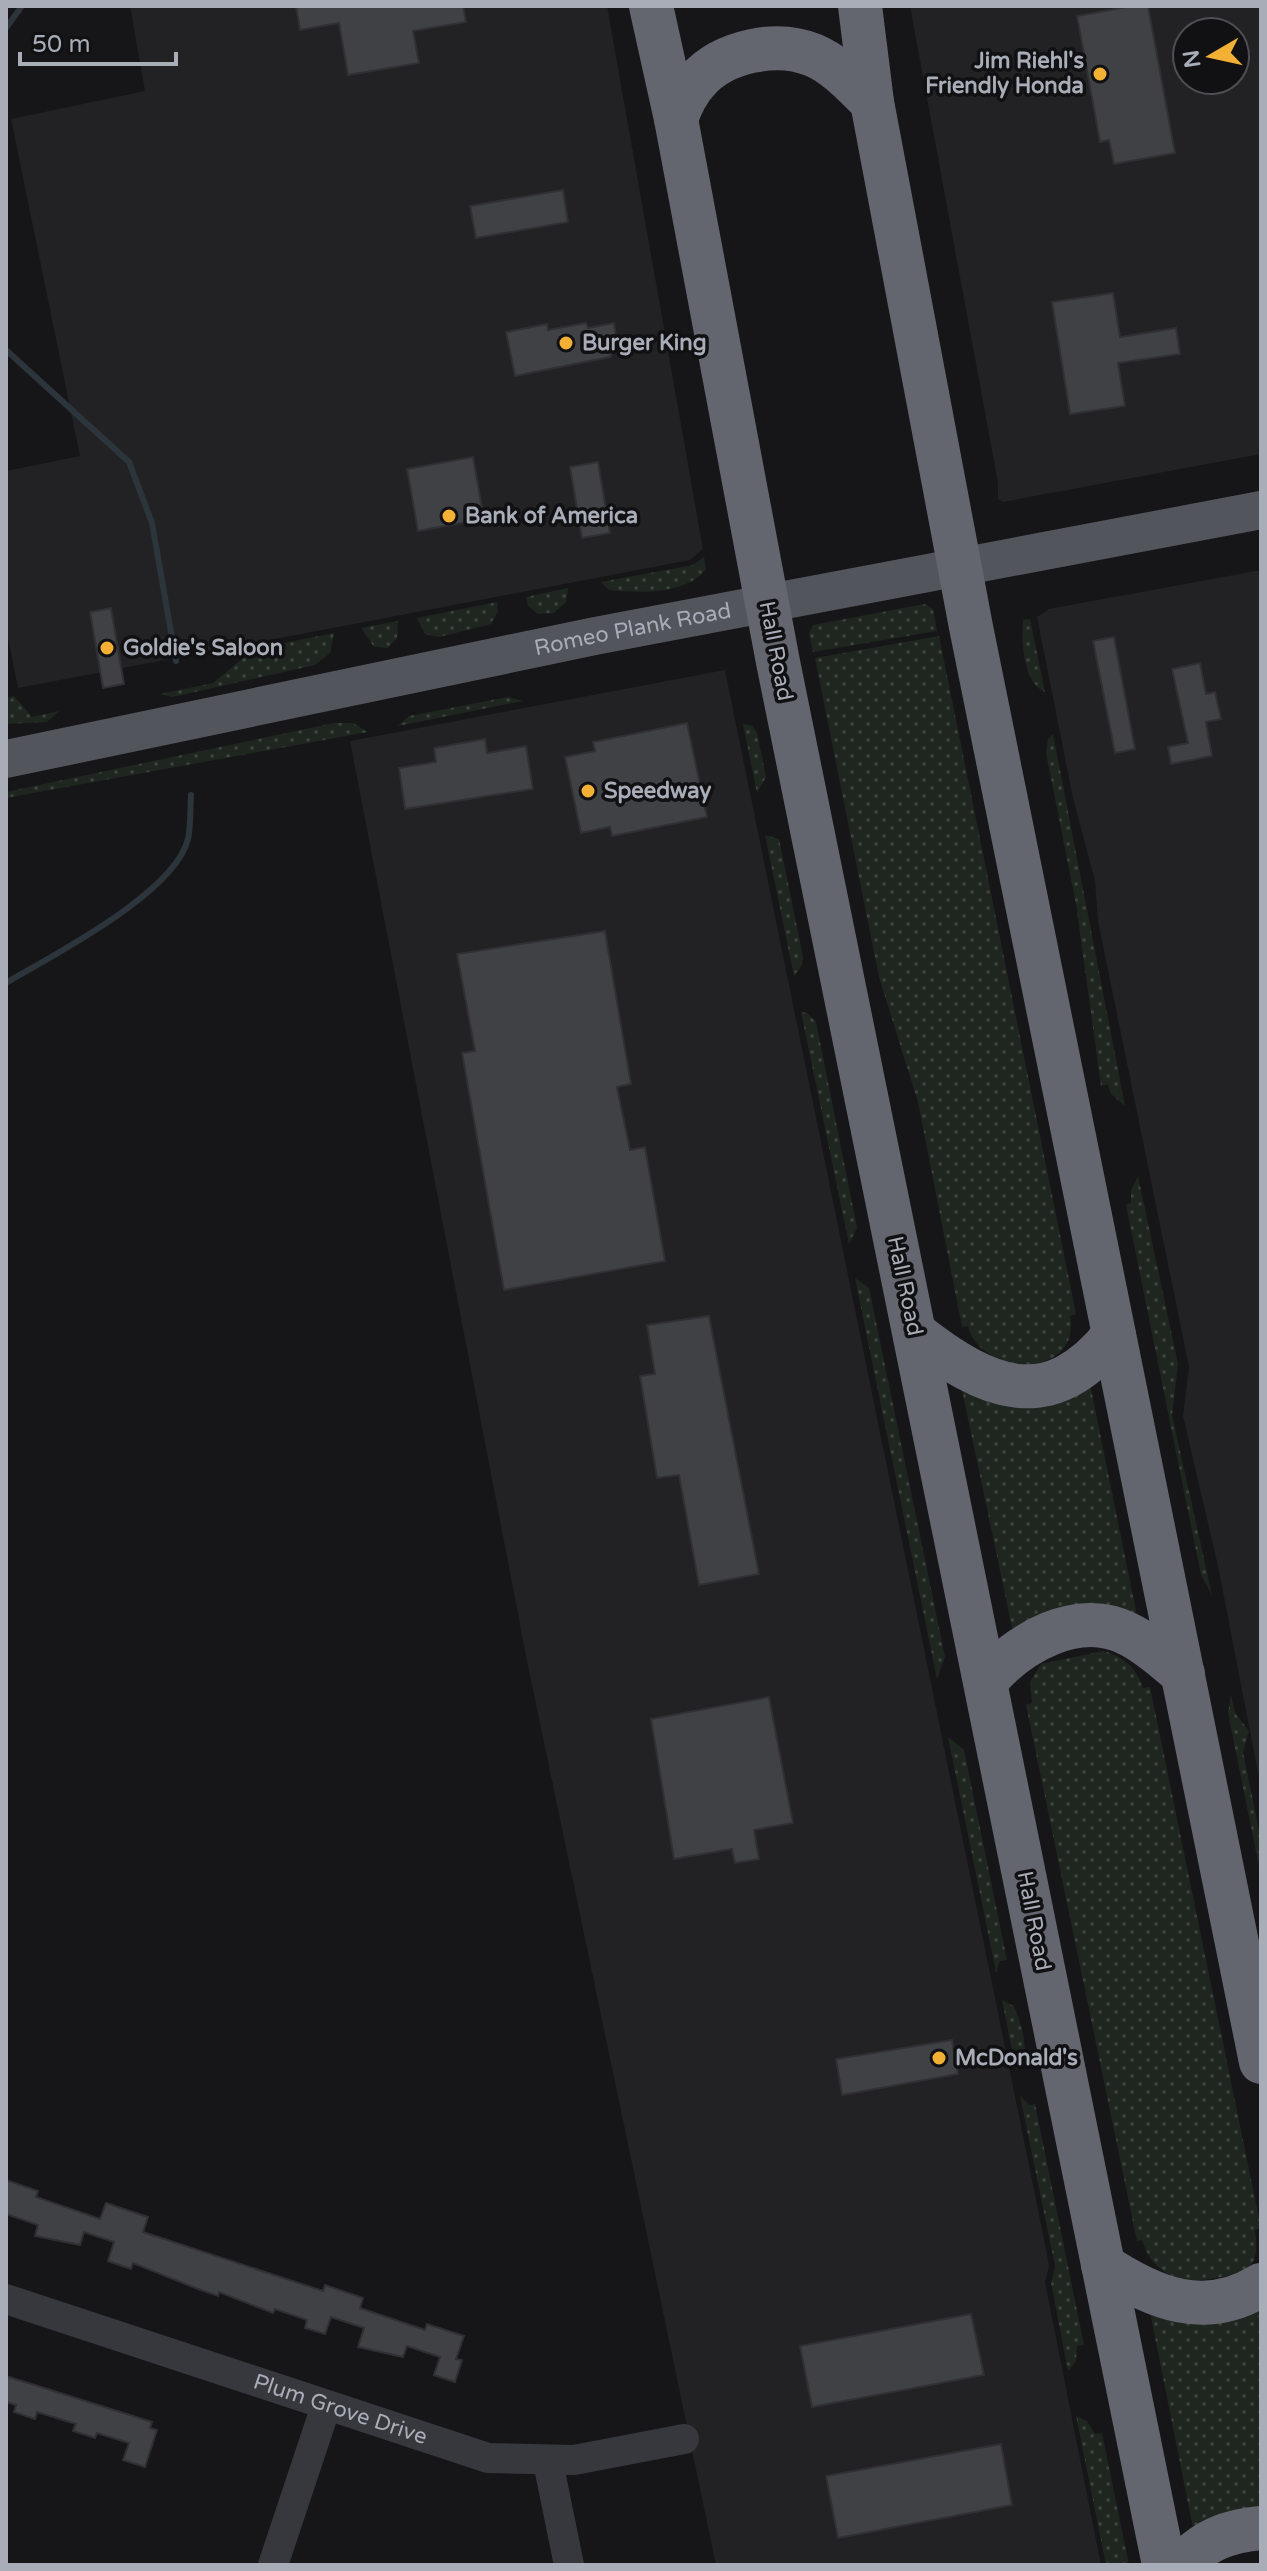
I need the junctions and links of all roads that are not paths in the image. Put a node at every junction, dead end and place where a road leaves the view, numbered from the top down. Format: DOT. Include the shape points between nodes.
graph roads {
  1 [pos="651,6"];
  2 [pos="860,6"];
  3 [pos="872,102"];
  4 [pos="676,119"];
  5 [pos="1261,510"];
  6 [pos="959,567"];
  7 [pos="766,602"];
  8 [pos="6,759"];
  9 [pos="915,1333"];
  10 [pos="1114,1335"];
  11 [pos="1183,1674"];
  12 [pos="986,1681"];
  13 [pos="1261,2062"];
  14 [pos="1103,2265"];
  15 [pos="1261,2285"];
  16 [pos="6,2299"];
  17 [pos="326,2406"];
  18 [pos="684,2439"];
  19 [pos="548,2462"];
  20 [pos="1261,2528"];
  21 [pos="273,2565"];
  22 [pos="569,2565"];
  23 [pos="1164,2565"];
  24 [pos="1182,2565"];
  1 -- 4 [label="highway, Hall Road"];
  2 -- 3 [label="highway"];
  3 -- 4 [label="highway" via="828,63 799,50 778,49 730,58 710,68 685,97"];
  3 -- 6 [label="highway"];
  4 -- 7 [label="highway, Hall Road"];
  5 -- 6 [label="main road, Romeo Plank Road"];
  6 -- 7 [label="main road, Romeo Plank Road"];
  6 -- 10 [label="highway"];
  7 -- 8 [label="main road, Romeo Plank Road"];
  7 -- 9 [label="highway, Hall Road"];
  9 -- 10 [label="highway" via="968,1373 1014,1386 1075,1372"];
  9 -- 12 [label="highway, Hall Road"];
  10 -- 11 [label="highway"];
  11 -- 12 [label="highway" via="1130,1634 1094,1626 1034,1640 1003,1661"];
  11 -- 13 [label="highway"];
  12 -- 14 [label="highway, Hall Road"];
  14 -- 15 [label="highway" via="1137,2287 1182,2303 1235,2297"];
  14 -- 23 [label="highway, Hall Road"];
  16 -- 17 [label="street, Plum Grove Drive"];
  17 -- 19 [label="street, Plum Grove Drive" via="463,2452"];
  17 -- 21 [label="street"];
  18 -- 19 [label="street, Plum Grove Drive"];
  19 -- 22 [label="street"];
  20 -- 24 [label="highway" via="1208,2541"];
}
